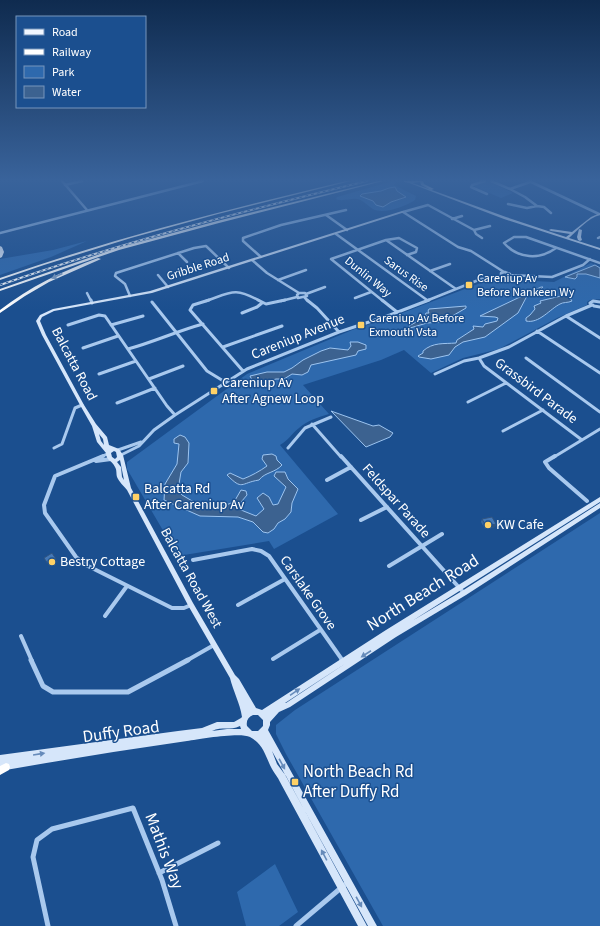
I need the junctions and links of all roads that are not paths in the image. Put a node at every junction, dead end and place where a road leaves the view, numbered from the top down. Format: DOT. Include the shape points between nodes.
graph roads {
  1 [pos="33,224"];
  2 [pos="176,224"];
  3 [pos="213,224"];
  4 [pos="285,224"];
  5 [pos="339,224"];
  6 [pos="365,224"];
  7 [pos="422,224"];
  8 [pos="462,224"];
  9 [pos="531,224"];
  10 [pos="534,224"];
  11 [pos="583,224"];
  12 [pos="588,224"];
  13 [pos="490,226"];
  14 [pos="548,229"];
  15 [pos="347,230"];
  16 [pos="474,230"];
  17 [pos="580,230"];
  18 [pos="0,233"];
  19 [pos="573,233"];
  20 [pos="336,234"];
  21 [pos="159,238"];
  22 [pos="482,238"];
  23 [pos="570,238"];
  24 [pos="386,240"];
  25 [pos="580,240"];
  26 [pos="0,247"];
  27 [pos="556,248"];
  28 [pos="600,248"];
  29 [pos="357,249"];
  30 [pos="178,253"];
  31 [pos="407,255"];
  32 [pos="0,257"];
  33 [pos="261,257"];
  34 [pos="590,259"];
  35 [pos="252,260"];
  36 [pos="187,262"];
  37 [pos="600,263"];
  38 [pos="450,264"];
  39 [pos="228,268"];
  40 [pos="306,270"];
  41 [pos="430,271"];
  42 [pos="504,272"];
  43 [pos="158,275"];
  44 [pos="510,275"];
  45 [pos="501,276"];
  46 [pos="0,279"];
  47 [pos="278,280"];
  48 [pos="168,287"];
  49 [pos="325,287"];
  50 [pos="456,289"];
  51 [pos="0,290"];
  52 [pos="371,292"];
  53 [pos="87,293"];
  54 [pos="299,293"];
  55 [pos="306,294"];
  56 [pos="130,296"];
  57 [pos="297,297"];
  58 [pos="305,298"];
  59 [pos="355,298"];
  60 [pos="427,300"];
  61 [pos="152,302"];
  62 [pos="600,302"];
  63 [pos="92,303"];
  64 [pos="262,303"];
  65 [pos="592,305"];
  66 [pos="599,308"];
  67 [pos="0,312"];
  68 [pos="397,312"];
  69 [pos="242,313"];
  70 [pos="43,314"];
  71 [pos="143,316"];
  72 [pos="566,316"];
  73 [pos="203,324"];
  74 [pos="68,325"];
  75 [pos="111,325"];
  76 [pos="282,326"];
  77 [pos="537,331"];
  78 [pos="177,332"];
  79 [pos="339,332"];
  80 [pos="118,336"];
  81 [pos="600,338"];
  82 [pos="223,347"];
  83 [pos="83,348"];
  84 [pos="128,349"];
  85 [pos="479,358"];
  86 [pos="526,358"];
  87 [pos="136,360"];
  88 [pos="183,366"];
  89 [pos="243,371"];
  90 [pos="600,373"];
  91 [pos="99,374"];
  92 [pos="435,374"];
  93 [pos="149,379"];
  94 [pos="225,382"];
  95 [pos="506,383"];
  96 [pos="156,388"];
  97 [pos="468,402"];
  98 [pos="117,403"];
  99 [pos="82,405"];
  100 [pos="543,410"];
  101 [pos="600,412"];
  102 [pos="175,414"];
  103 [pos="331,417"];
  104 [pos="312,424"];
  105 [pos="94,425"];
  106 [pos="600,430"];
  107 [pos="503,431"];
  108 [pos="582,440"];
  109 [pos="54,448"];
  110 [pos="288,448"];
  111 [pos="109,453"];
  112 [pos="118,453"];
  113 [pos="111,459"];
  114 [pos="91,462"];
  115 [pos="352,467"];
  116 [pos="327,480"];
  117 [pos="129,489"];
  118 [pos="600,499"];
  119 [pos="587,501"];
  120 [pos="600,505"];
  121 [pos="387,507"];
  122 [pos="361,520"];
  123 [pos="442,534"];
  124 [pos="422,546"];
  125 [pos="193,560"];
  126 [pos="389,566"];
  127 [pos="285,579"];
  128 [pos="127,586"];
  129 [pos="462,591"];
  130 [pos="191,605"];
  131 [pos="238,605"];
  132 [pos="105,616"];
  133 [pos="320,630"];
  134 [pos="21,636"];
  135 [pos="214,645"];
  136 [pos="273,659"];
  137 [pos="345,664"];
  138 [pos="233,677"];
  139 [pos="254,711"];
  140 [pos="262,714"];
  141 [pos="244,718"];
  142 [pos="266,721"];
  143 [pos="264,730"];
  144 [pos="250,734"];
  145 [pos="0,759"];
  146 [pos="2,768"];
  147 [pos="218,843"];
  148 [pos="159,873"];
  149 [pos="345,885"];
  150 [pos="48,926"];
  151 [pos="176,926"];
  152 [pos="296,926"];
  153 [pos="363,926"];
  154 [pos="373,926"];
  1 -- 18 [label="street"];
  2 -- 46 [label="highway" via="108,243"];
  3 -- 21 [label="highway"];
  4 -- 33 [label="street" via="243,238 243,241"];
  5 -- 15 [label="street"];
  6 -- 15 [label="main road, Gribble Road"];
  7 -- 42 [label="street"];
  8 -- 16 [label="street"];
  9 -- 23 [label="main road"];
  10 -- 14 [label="main road"];
  11 -- 19 [label="main road"];
  12 -- 17 [label="main road"];
  13 -- 16 [label="street"];
  14 -- 19 [label="main road"];
  14 -- 23 [label="main road"];
  15 -- 20 [label="main road, Gribble Road"];
  16 -- 22 [label="street"];
  17 -- 23 [label="main road"];
  17 -- 25 [label="main road"];
  19 -- 23 [label="main road"];
  20 -- 29 [label="street, Sarus Rise"];
  20 -- 33 [label="main road, Gribble Road"];
  21 -- 51 [label="highway" via="96,256"];
  21 -- 67 [label="highway, one-way" via="52,278 19,297"];
  23 -- 25 [label="main road"];
  23 -- 28 [label="main road"];
  24 -- 29 [label="street"];
  24 -- 31 [label="street"];
  24 -- 31 [label="street" via="401,238 417,248 416,252"];
  25 -- 28 [label="main road"];
  26 -- 32 [label="main road"];
  27 -- 27 [label="street" via="541,256 530,258 504,243 519,236"];
  27 -- 34 [label="street"];
  29 -- 52 [label="street, Dunlin Way" via="331,259"];
  29 -- 60 [label="street, Sarus Rise"];
  30 -- 36 [label="street"];
  30 -- 39 [label="street" via="206,246"];
  30 -- 56 [label="street" via="116,273 115,276 126,285"];
  31 -- 41 [label="street"];
  33 -- 35 [label="main road, Gribble Road"];
  34 -- 37 [label="street"];
  34 -- 44 [label="street" via="583,265 552,277"];
  35 -- 39 [label="main road, Gribble Road"];
  35 -- 47 [label="street"];
  38 -- 41 [label="street"];
  39 -- 48 [label="main road, Gribble Road"];
  40 -- 47 [label="street"];
  41 -- 50 [label="street"];
  42 -- 44 [label="street"];
  42 -- 45 [label="street"];
  43 -- 48 [label="street"];
  44 -- 45 [label="street, Careniup Avenue" via="507,278"];
  45 -- 50 [label="street, Careniup Avenue" via="484,278"];
  47 -- 54 [label="street"];
  48 -- 56 [label="main road, Gribble Road"];
  49 -- 55 [label="street"];
  50 -- 60 [label="street, Careniup Avenue"];
  52 -- 59 [label="street"];
  52 -- 68 [label="street, Dunlin Way"];
  53 -- 63 [label="street"];
  54 -- 55 [label="street"];
  54 -- 57 [label="street"];
  55 -- 58 [label="street"];
  56 -- 63 [label="main road, Gribble Road"];
  57 -- 58 [label="street"];
  57 -- 64 [label="street" via="270,304"];
  58 -- 79 [label="street"];
  60 -- 68 [label="street, Careniup Avenue"];
  61 -- 78 [label="street"];
  62 -- 65 [label="street" via="591,301"];
  63 -- 70 [label="main road, Gribble Road" via="64,307"];
  64 -- 69 [label="street"];
  64 -- 73 [label="street" via="240,291 235,291 193,305 190,310"];
  65 -- 66 [label="street"];
  65 -- 72 [label="street"];
  68 -- 79 [label="street, Careniup Avenue"];
  70 -- 99 [label="main road, Balcatta Road" via="38,321 44,335"];
  71 -- 75 [label="street"];
  72 -- 77 [label="street"];
  72 -- 81 [label="street"];
  73 -- 78 [label="street"];
  73 -- 82 [label="street"];
  74 -- 75 [label="street" via="103,315"];
  75 -- 80 [label="street"];
  76 -- 82 [label="street"];
  77 -- 85 [label="street" via="509,347"];
  77 -- 90 [label="street"];
  78 -- 84 [label="street"];
  78 -- 94 [label="street" via="208,371"];
  79 -- 89 [label="street, Careniup Avenue"];
  80 -- 83 [label="street"];
  80 -- 84 [label="street"];
  82 -- 89 [label="street"];
  84 -- 87 [label="street"];
  85 -- 92 [label="street" via="464,361"];
  85 -- 95 [label="street, Grassbird Parade" via="484,366"];
  86 -- 101 [label="street"];
  87 -- 91 [label="street"];
  87 -- 93 [label="street"];
  88 -- 93 [label="street"];
  89 -- 94 [label="street, Careniup Avenue"];
  93 -- 96 [label="street"];
  94 -- 102 [label="street, Careniup Avenue"];
  95 -- 97 [label="street"];
  95 -- 100 [label="street, Grassbird Parade"];
  96 -- 98 [label="street"];
  96 -- 102 [label="street"];
  99 -- 105 [label="main road, Balcatta Road"];
  99 -- 109 [label="street" via="75,408 62,444"];
  100 -- 107 [label="street"];
  100 -- 108 [label="street, Grassbird Parade"];
  102 -- 112 [label="street, Careniup Avenue" via="139,446"];
  103 -- 104 [label="street"];
  104 -- 110 [label="street" via="305,428"];
  104 -- 115 [label="street, Feldspar Parade"];
  105 -- 111 [label="main road, Balcatta Road" via="99,442"];
  105 -- 112 [label="main road, Balcatta Road" via="105,438 107,446"];
  106 -- 108 [label="street"];
  108 -- 119 [label="street" via="545,462"];
  111 -- 112 [label="main road"];
  111 -- 113 [label="main road, Balcatta Road" via="108,457"];
  111 -- 114 [label="street"];
  112 -- 113 [label="main road" via="117,459"];
  112 -- 117 [label="main road, Balcatta Road West"];
  113 -- 114 [label="street"];
  113 -- 117 [label="main road, Balcatta Road West" via="116,464 120,478"];
  114 -- 128 [label="street" via="55,476 44,505 45,513 80,562"];
  115 -- 116 [label="street"];
  115 -- 121 [label="street, Feldspar Parade"];
  117 -- 130 [label="main road, Balcatta Road West"];
  118 -- 129 [label="main road, North Beach Road"];
  120 -- 129 [label="main road, North Beach Road"];
  121 -- 122 [label="street"];
  121 -- 124 [label="street, Feldspar Parade"];
  123 -- 124 [label="street"];
  124 -- 126 [label="street"];
  124 -- 129 [label="street, Feldspar Parade"];
  125 -- 127 [label="street, Carslake Grove" via="252,550 262,551 269,556"];
  127 -- 131 [label="street"];
  127 -- 133 [label="street, Carslake Grove"];
  128 -- 130 [label="street" via="172,608"];
  128 -- 132 [label="street"];
  129 -- 137 [label="main road, North Beach Road"];
  130 -- 135 [label="main road, Balcatta Road West"];
  133 -- 136 [label="street"];
  133 -- 137 [label="street, Carslake Grove"];
  134 -- 135 [label="street" via="43,686 53,692 128,692"];
  135 -- 138 [label="main road, Balcatta Road West"];
  140 -- 137 [label="main road, North Beach Road, one-way"];
  137 -- 142 [label="main road, North Beach Road" via="288,705 277,710"];
  138 -- 139 [label="main road, Balcatta Road West"];
  138 -- 141 [label="main road, Balcatta Road West" via="245,710"];
  139 -- 140 [label="main road"];
  139 -- 141 [label="main road"];
  140 -- 142 [label="main road"];
  141 -- 144 [label="main road" via="243,726"];
  145 -- 141 [label="main road, Duffy Road, one-way" via="202,731 217,725 234,725"];
  142 -- 143 [label="main road"];
  143 -- 144 [label="main road" via="259,734"];
  143 -- 149 [label="main road, one-way"];
  144 -- 146 [label="main road, Duffy Road" via="239,731 227,732 132,745"];
  149 -- 144 [label="main road, one-way" via="275,766 268,748 261,740"];
  147 -- 148 [label="street"];
  148 -- 150 [label="street, Mathis Way" via="133,808 52,829 37,840 33,857"];
  148 -- 151 [label="street, Mathis Way"];
  149 -- 152 [label="street"];
  149 -- 153 [label="main road"];
  149 -- 154 [label="main road, one-way"];
}
